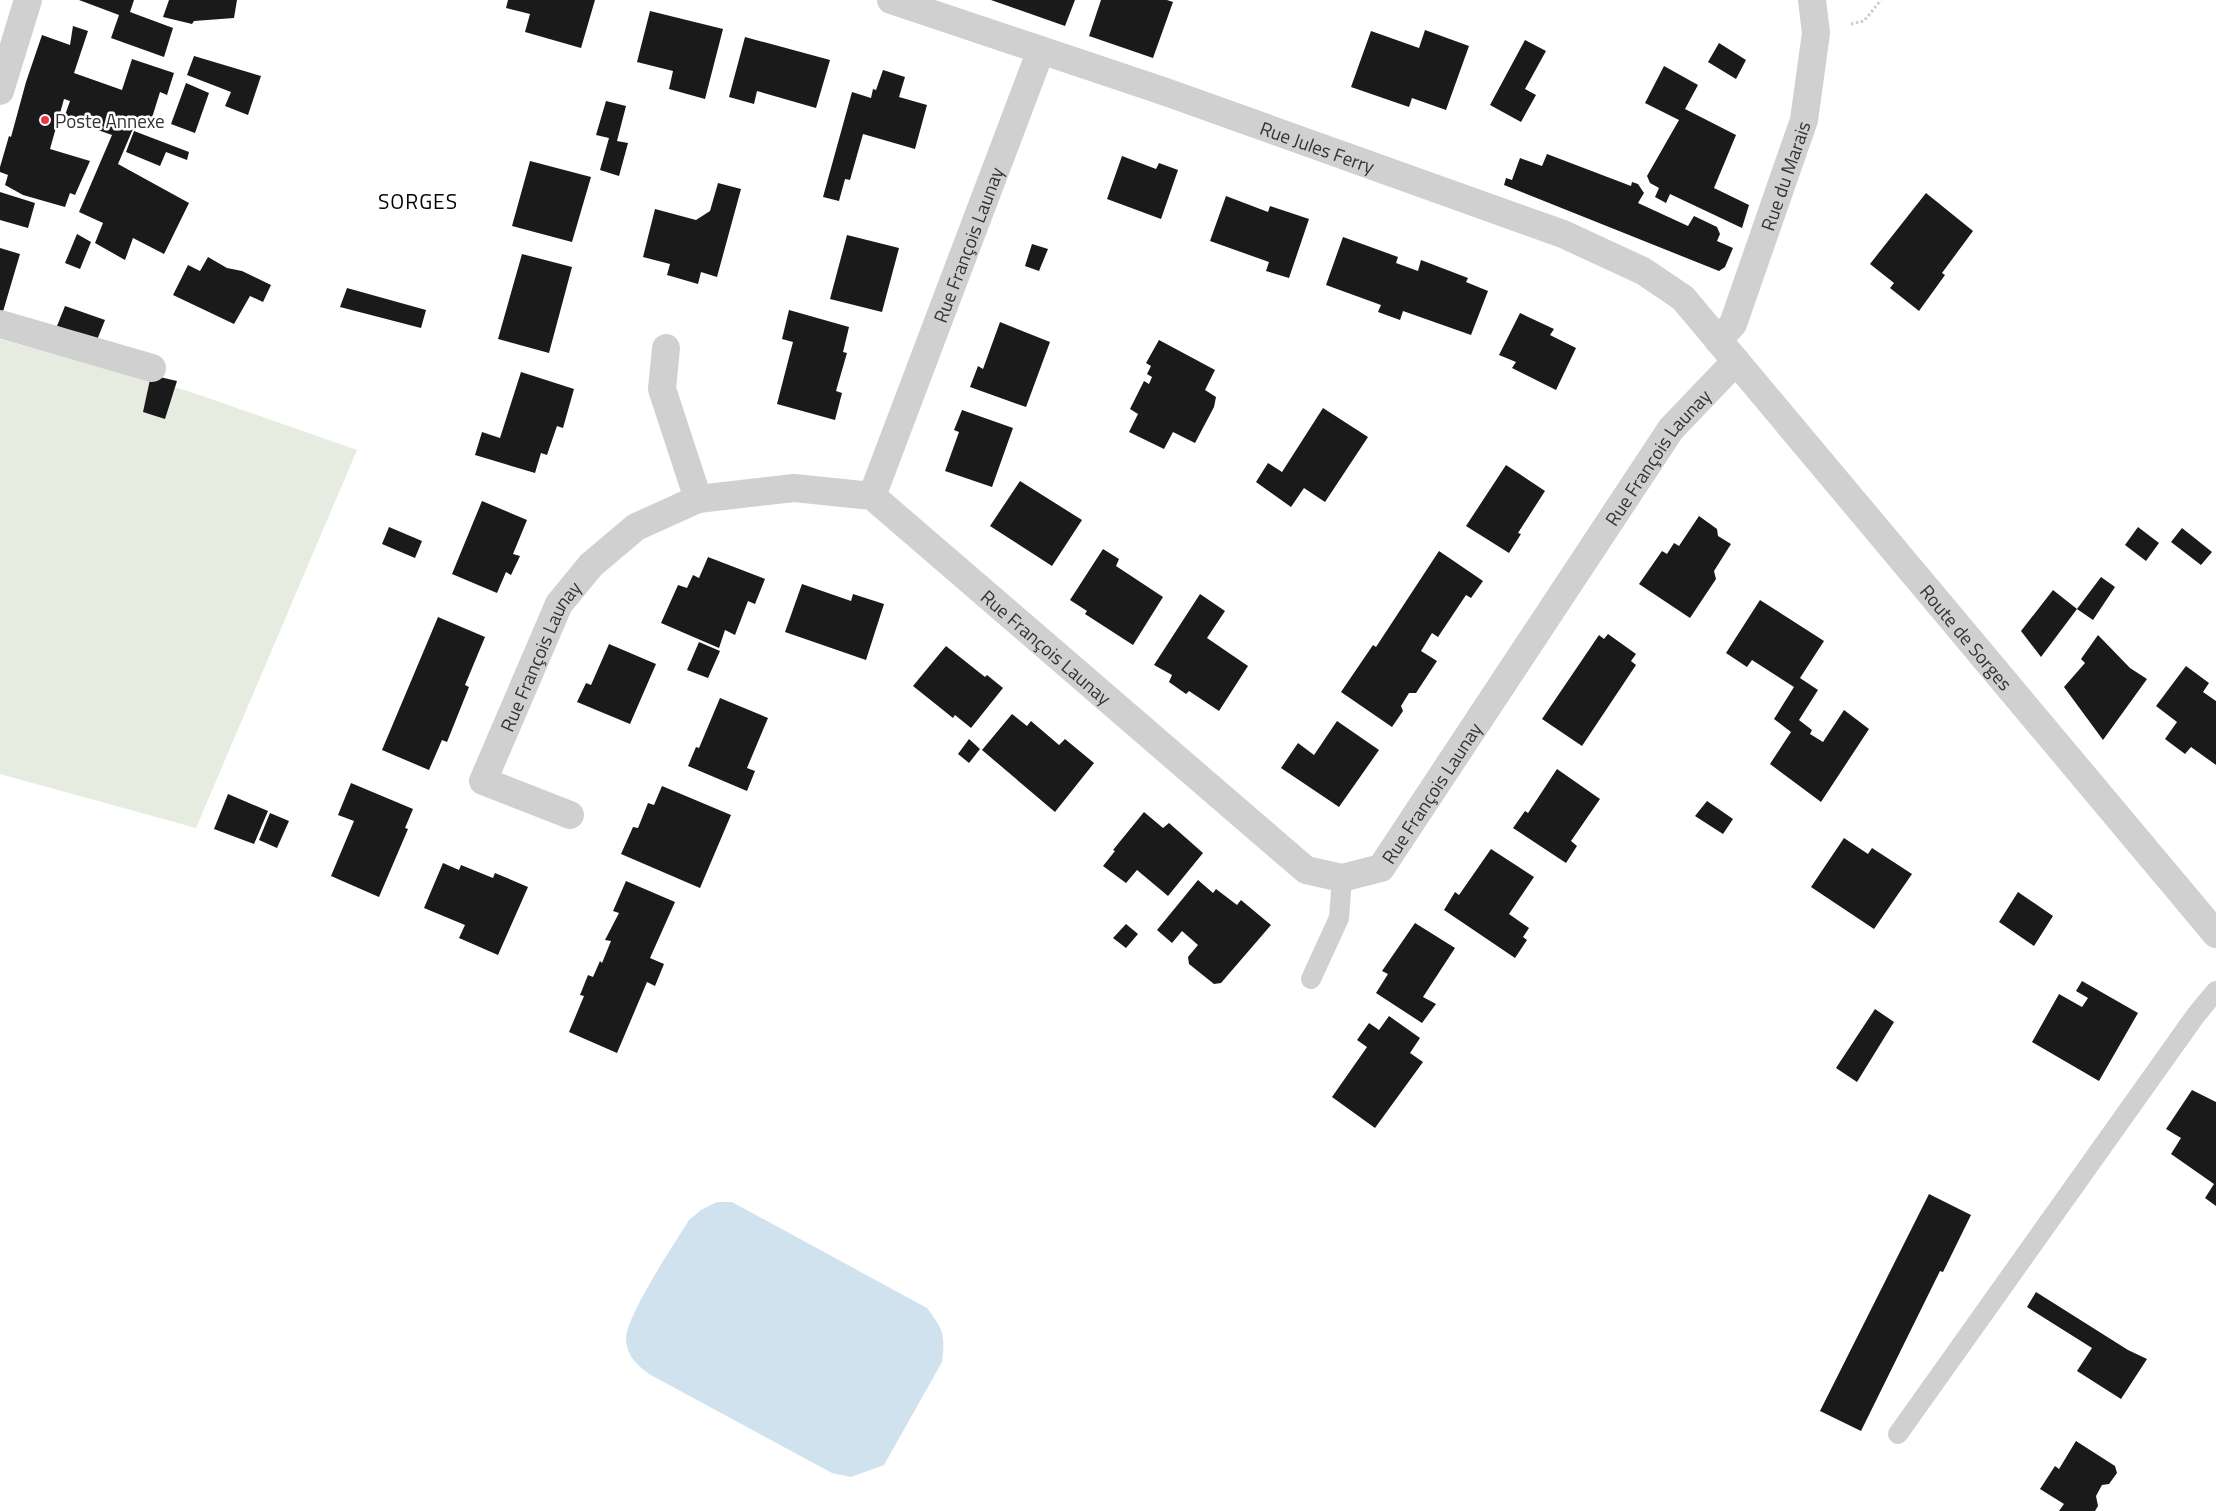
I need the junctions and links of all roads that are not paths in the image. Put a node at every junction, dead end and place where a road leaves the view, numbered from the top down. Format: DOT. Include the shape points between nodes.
graph roads {
  1 [pos="28,0"];
  2 [pos="891,0"];
  3 [pos="1812,0"];
  4 [pos="1041,50"];
  5 [pos="0,91"];
  6 [pos="0,324"];
  7 [pos="1718,340"];
  8 [pos="666,348"];
  9 [pos="1736,361"];
  10 [pos="152,368"];
  11 [pos="872,496"];
  12 [pos="698,499"];
  13 [pos="570,815"];
  14 [pos="1342,878"];
  15 [pos="2216,934"];
  16 [pos="1311,979"];
  17 [pos="2216,991"];
  18 [pos="1898,1434"];
  1 -- 5 [label="street"];
  2 -- 4 [label="street, Rue Jules Ferry"];
  3 -- 7 [label="street, Rue du Marais" via="1816,33 1804,120 1733,324"];
  4 -- 7 [label="street, Rue Jules Ferry" via="1563,234 1643,271 1683,298"];
  4 -- 11 [label="street, Rue François Launay"];
  6 -- 10 [label="street"];
  7 -- 9 [label="street, Route de Sorges"];
  8 -- 12 [label="street" via="662,389"];
  9 -- 14 [label="street, Rue François Launay" via="1672,429 1381,868"];
  9 -- 15 [label="street, Route de Sorges"];
  11 -- 12 [label="street, Rue François Launay" via="794,488"];
  11 -- 14 [label="street, Rue François Launay" via="1306,870"];
  12 -- 13 [label="street, Rue François Launay" via="636,527 591,566 559,604 483,781"];
  14 -- 16 [label="lane" via="1339,918"];
  17 -- 18 [label="lane"];
}
